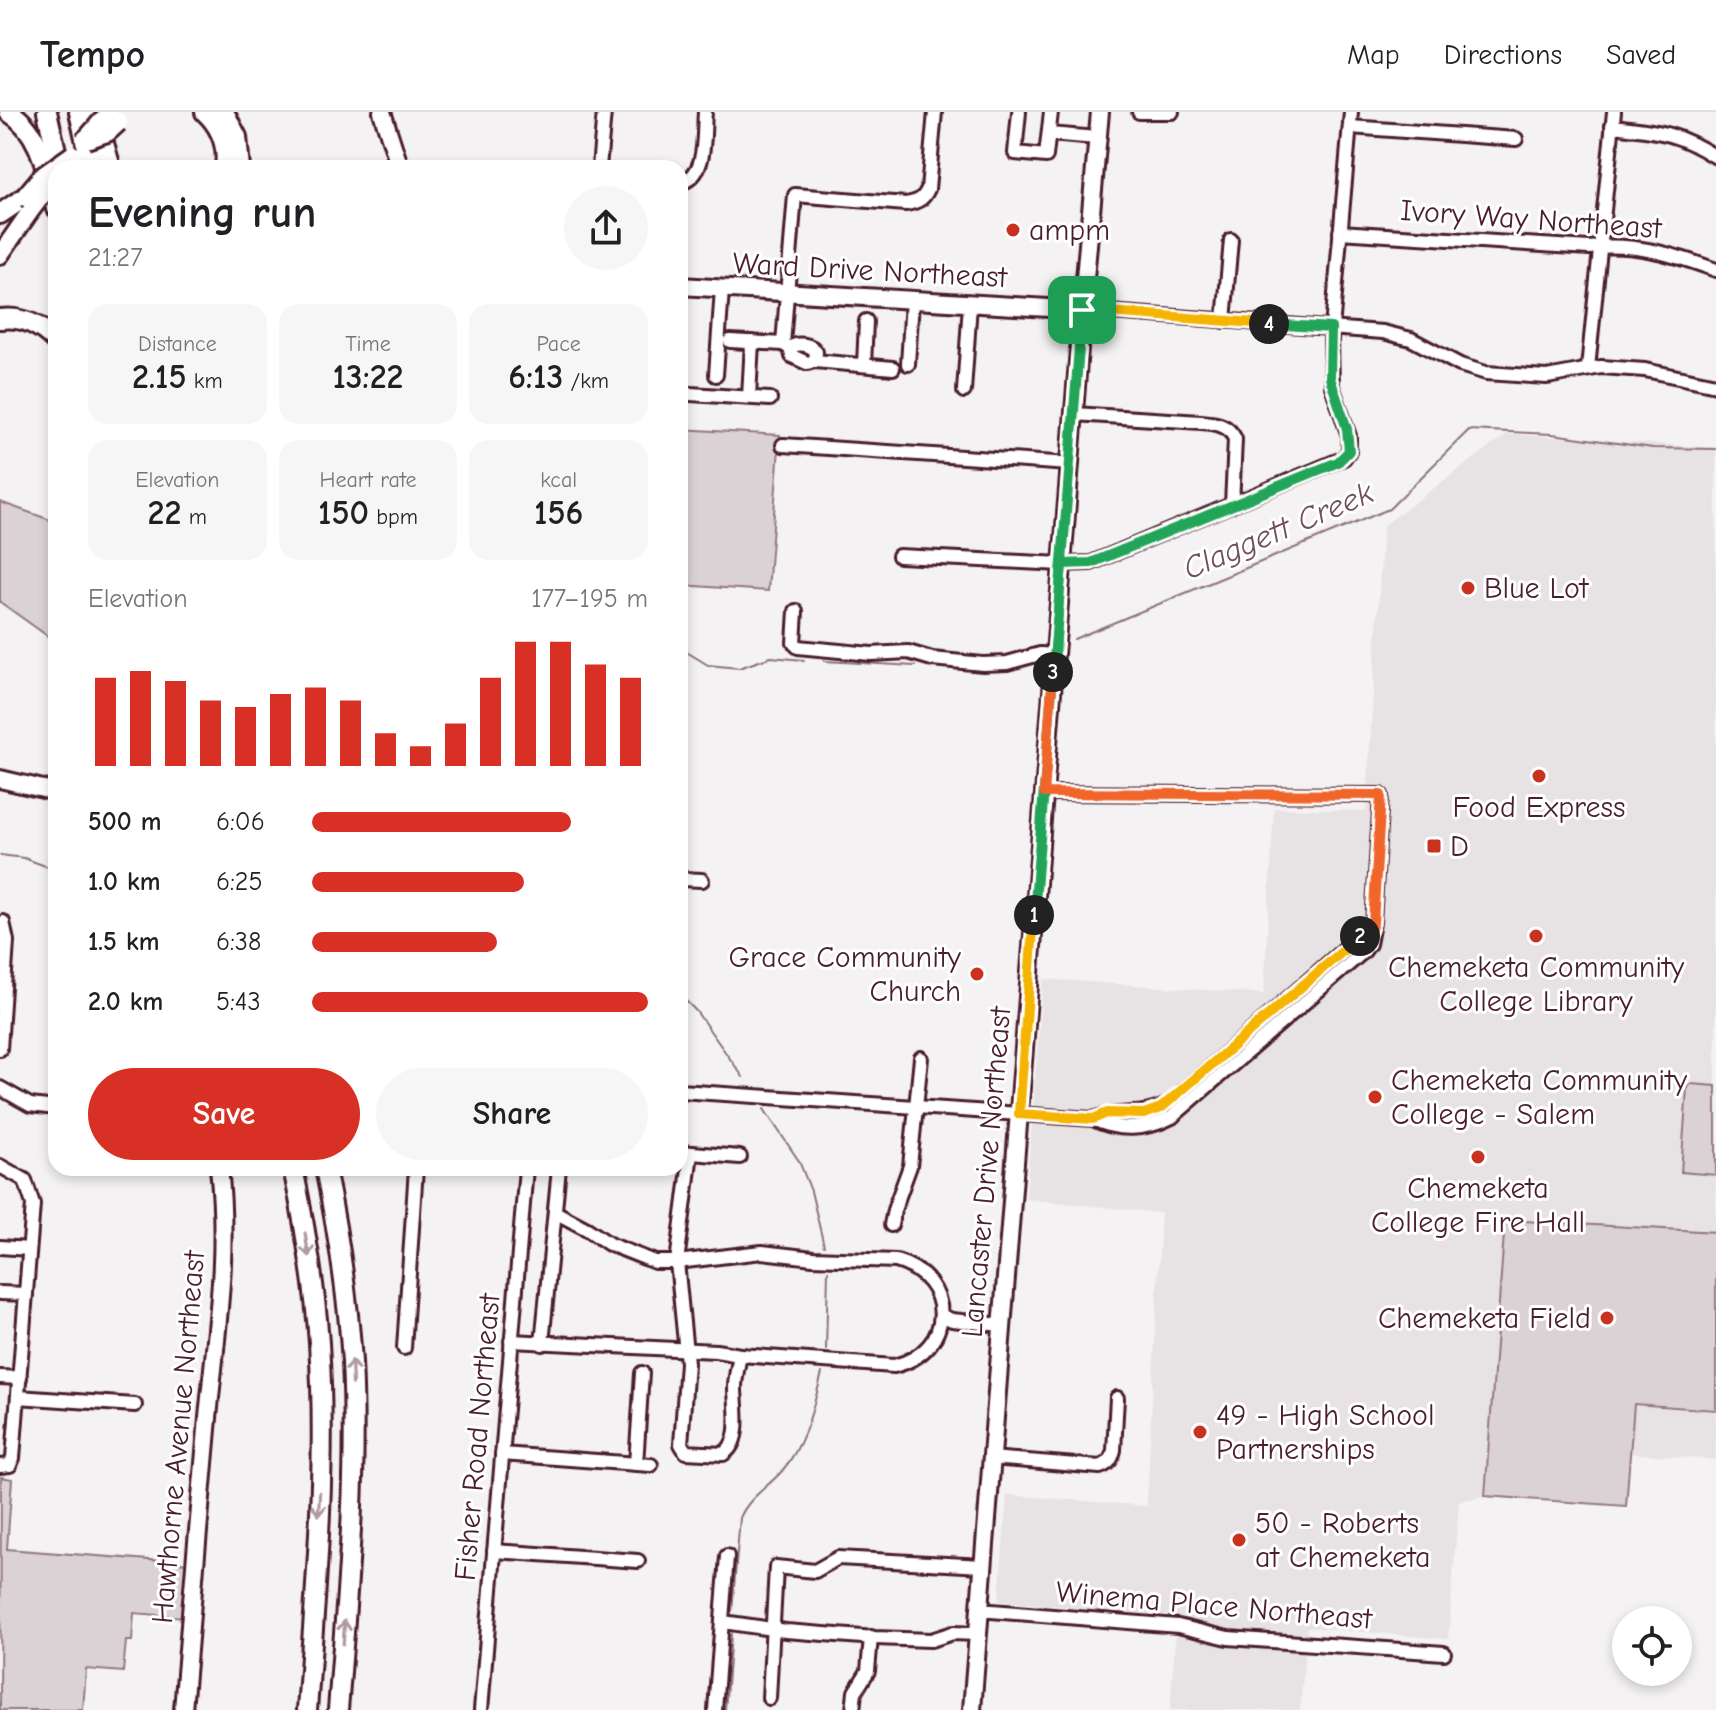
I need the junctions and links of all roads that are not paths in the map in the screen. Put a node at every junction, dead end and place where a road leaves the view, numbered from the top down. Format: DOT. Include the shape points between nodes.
graph roads {
  1 [pos="9,112"];
  2 [pos="47,112"];
  3 [pos="79,112"];
  4 [pos="95,112"];
  5 [pos="205,112"];
  6 [pos="224,112"];
  7 [pos="382,112"];
  8 [pos="604,112"];
  9 [pos="705,112"];
  10 [pos="935,112"];
  11 [pos="1019,112"];
  12 [pos="1051,112"];
  13 [pos="1100,112"];
  14 [pos="1139,112"];
  15 [pos="1172,112"];
  16 [pos="1351,112"];
  17 [pos="1614,112"];
  18 [pos="120,115"];
  19 [pos="1612,126"];
  20 [pos="1350,127"];
  21 [pos="1049,134"];
  22 [pos="1097,138"];
  23 [pos="86,139"];
  24 [pos="1516,139"];
  25 [pos="1716,157"];
  26 [pos="64,160"];
  27 [pos="68,160"];
  28 [pos="90,160"];
  29 [pos="109,160"];
  30 [pos="224,160"];
  31 [pos="239,160"];
  32 [pos="397,160"];
  33 [pos="600,160"];
  34 [pos="48,174"];
  35 [pos="688,180"];
  36 [pos="48,181"];
  37 [pos="48,185"];
  38 [pos="27,205"];
  39 [pos="0,214"];
  40 [pos="1340,232"];
  41 [pos="1231,240"];
  42 [pos="1601,246"];
  43 [pos="0,255"];
  44 [pos="1716,270"];
  45 [pos="688,287"];
  46 [pos="722,289"];
  47 [pos="786,293"];
  48 [pos="912,301"];
  49 [pos="970,304"];
  50 [pos="1082,310"];
  51 [pos="0,319"];
  52 [pos="866,321"];
  53 [pos="1224,321"];
  54 [pos="1331,328"];
  55 [pos="48,332"];
  56 [pos="730,341"];
  57 [pos="752,342"];
  58 [pos="787,346"];
  59 [pos="908,364"];
  60 [pos="864,365"];
  61 [pos="893,368"];
  62 [pos="1588,368"];
  63 [pos="716,375"];
  64 [pos="1716,385"];
  65 [pos="964,391"];
  66 [pos="690,394"];
  67 [pos="749,397"];
  68 [pos="770,399"];
  69 [pos="1074,414"];
  70 [pos="783,445"];
  71 [pos="1070,464"];
  72 [pos="1232,505"];
  73 [pos="899,556"];
  74 [pos="1062,564"];
  75 [pos="796,611"];
  76 [pos="1055,655"];
  77 [pos="0,779"];
  78 [pos="48,790"];
  79 [pos="1044,793"];
  80 [pos="688,879"];
  81 [pos="702,880"];
  82 [pos="3,922"];
  83 [pos="0,1049"];
  84 [pos="921,1058"];
  85 [pos="0,1088"];
  86 [pos="688,1092"];
  87 [pos="48,1107"];
  88 [pos="916,1107"];
  89 [pos="1019,1114"];
  90 [pos="688,1153"];
  91 [pos="740,1157"];
  92 [pos="0,1166"];
  93 [pos="220,1176"];
  94 [pos="294,1176"];
  95 [pos="326,1176"];
  96 [pos="415,1176"];
  97 [pos="525,1176"];
  98 [pos="558,1176"];
  99 [pos="684,1176"];
  100 [pos="555,1212"];
  101 [pos="891,1225"];
  102 [pos="0,1247"];
  103 [pos="29,1249"];
  104 [pos="677,1262"];
  105 [pos="0,1293"];
  106 [pos="26,1294"];
  107 [pos="942,1316"];
  108 [pos="1002,1321"];
  109 [pos="511,1341"];
  110 [pos="542,1344"];
  111 [pos="404,1348"];
  112 [pos="686,1351"];
  113 [pos="740,1355"];
  114 [pos="642,1373"];
  115 [pos="0,1377"];
  116 [pos="20,1378"];
  117 [pos="18,1397"];
  118 [pos="1117,1398"];
  119 [pos="135,1405"];
  120 [pos="502,1454"];
  121 [pos="991,1458"];
  122 [pos="636,1464"];
  123 [pos="651,1465"];
  124 [pos="5,1466"];
  125 [pos="494,1551"];
  126 [pos="727,1556"];
  127 [pos="638,1561"];
  128 [pos="983,1566"];
  129 [pos="979,1610"];
  130 [pos="723,1622"];
  131 [pos="772,1628"];
  132 [pos="977,1634"];
  133 [pos="871,1637"];
  134 [pos="1444,1653"];
  135 [pos="769,1698"];
  136 [pos="183,1710"];
  137 [pos="307,1710"];
  138 [pos="338,1710"];
  139 [pos="481,1710"];
  140 [pos="715,1710"];
  141 [pos="853,1710"];
  142 [pos="972,1710"];
  1 -- 36 [label="highway" via="23,122 37,145"];
  2 -- 26 [label="highway"];
  3 -- 28 [label="highway"];
  4 -- 29 [label="highway"];
  5 -- 30 [label="highway" via="223,136"];
  6 -- 31 [label="highway" via="237,137"];
  7 -- 32 [label="main road"];
  8 -- 33 [label="street"];
  9 -- 35 [label="street" via="700,167"];
  10 -- 47 [label="street" via="928,189 916,203 795,195"];
  11 -- 21 [label="street" via="1015,153 1046,156"];
  12 -- 21 [label="street"];
  13 -- 22 [label="main road, Lancaster Drive Northeast"];
  14 -- 15 [label="street"];
  16 -- 20 [label="street"];
  17 -- 19 [label="street"];
  18 -- 23 [label="highway, bridge" via="107,132"];
  19 -- 25 [label="street" via="1680,136"];
  19 -- 42 [label="street"];
  20 -- 24 [label="street"];
  20 -- 40 [label="street"];
  21 -- 22 [label="street"];
  22 -- 50 [label="main road, Lancaster Drive Northeast"];
  23 -- 27 [label="main road, bridge"];
  34 -- 38 [label="highway, bridge"];
  37 -- 38 [label="main road, bridge"];
  38 -- 39 [label="highway"];
  38 -- 43 [label="main road"];
  40 -- 42 [label="street, Ivory Way Northeast"];
  40 -- 54 [label="street"];
  41 -- 53 [label="street"];
  42 -- 44 [label="street, Ivory Way Northeast" via="1652,250"];
  42 -- 62 [label="street"];
  45 -- 46 [label="main road, Ward Drive Northeast"];
  46 -- 47 [label="main road, Ward Drive Northeast"];
  46 -- 63 [label="street"];
  47 -- 48 [label="main road, Ward Drive Northeast"];
  47 -- 58 [label="street"];
  48 -- 49 [label="main road, Ward Drive Northeast"];
  48 -- 59 [label="street"];
  49 -- 50 [label="main road, Ward Drive Northeast"];
  49 -- 65 [label="street"];
  50 -- 53 [label="street, Ward Drive Northeast"];
  50 -- 69 [label="main road, Lancaster Drive Northeast"];
  51 -- 55 [label="highway" via="20,319"];
  52 -- 60 [label="street"];
  53 -- 54 [label="street, Ward Drive Northeast"];
  54 -- 62 [label="street, Ward Drive Northeast" via="1411,339 1486,373 1547,377"];
  54 -- 72 [label="street" via="1332,386 1349,451 1338,462"];
  56 -- 57 [label="street"];
  57 -- 58 [label="street"];
  57 -- 67 [label="street"];
  58 -- 60 [label="street" via="810,346 815,361"];
  60 -- 61 [label="street"];
  62 -- 64 [label="street, Ward Drive Northeast" via="1645,370"];
  66 -- 67 [label="street"];
  67 -- 68 [label="street"];
  69 -- 71 [label="main road, Lancaster Drive Northeast"];
  69 -- 72 [label="street" via="1219,424 1232,432 1235,446"];
  70 -- 71 [label="street"];
  71 -- 74 [label="main road, Lancaster Drive Northeast"];
  72 -- 74 [label="street" via="1091,563"];
  73 -- 74 [label="street"];
  74 -- 76 [label="main road, Lancaster Drive Northeast"];
  75 -- 76 [label="street" via="798,647 908,652 983,664"];
  76 -- 79 [label="main road, Lancaster Drive Northeast"];
  77 -- 78 [label="main road"];
  79 -- 89 [label="main road, Lancaster Drive Northeast"];
  79 -- 89 [label="street" via="1381,795 1369,944 1364,951 1172,1117 1144,1127"];
  80 -- 81 [label="street"];
  82 -- 83 [label="street" via="7,941"];
  84 -- 88 [label="street"];
  85 -- 87 [label="street" via="30,1105"];
  86 -- 88 [label="street"];
  88 -- 89 [label="street"];
  88 -- 101 [label="street" via="910,1166"];
  89 -- 108 [label="main road, Lancaster Drive Northeast"];
  90 -- 91 [label="street"];
  92 -- 103 [label="street" via="25,1180 33,1204"];
  93 -- 136 [label="main road, Hawthorne Avenue Northeast" via="222,1289"];
  94 -- 137 [label="highway, one-way" via="314,1295 321,1400"];
  138 -- 95 [label="highway, one-way" via="351,1529 353,1391 345,1289"];
  96 -- 111 [label="street"];
  97 -- 109 [label="street, Fisher Road Northeast"];
  98 -- 100 [label="street"];
  99 -- 104 [label="street"];
  100 -- 104 [label="street" via="627,1253"];
  100 -- 110 [label="street"];
  102 -- 103 [label="street"];
  103 -- 106 [label="street"];
  104 -- 107 [label="street" via="762,1252 896,1261 915,1268 929,1282"];
  104 -- 112 [label="street"];
  105 -- 106 [label="street"];
  106 -- 116 [label="street"];
  107 -- 108 [label="street"];
  107 -- 113 [label="street" via="929,1345 894,1366"];
  108 -- 121 [label="main road, Lancaster Drive Northeast"];
  109 -- 110 [label="street"];
  109 -- 120 [label="street, Fisher Road Northeast"];
  110 -- 112 [label="street"];
  112 -- 113 [label="street"];
  112 -- 113 [label="street" via="681,1444 686,1452 723,1454 730,1448 737,1421"];
  114 -- 122 [label="street"];
  115 -- 116 [label="street"];
  116 -- 117 [label="street"];
  117 -- 119 [label="street"];
  117 -- 124 [label="street"];
  118 -- 121 [label="street" via="1114,1450 1105,1465"];
  120 -- 122 [label="street"];
  120 -- 125 [label="street, Fisher Road Northeast"];
  121 -- 128 [label="main road, Lancaster Drive Northeast"];
  122 -- 123 [label="street"];
  125 -- 127 [label="street"];
  125 -- 139 [label="street, Fisher Road Northeast"];
  126 -- 130 [label="street"];
  128 -- 129 [label="main road, Lancaster Drive Northeast"];
  128 -- 131 [label="street" via="838,1558 815,1571 776,1567"];
  129 -- 132 [label="main road, Lancaster Drive Northeast"];
  129 -- 134 [label="street, Winema Place Northeast" via="1178,1626 1228,1638"];
  130 -- 131 [label="street"];
  130 -- 140 [label="street"];
  131 -- 133 [label="street"];
  131 -- 135 [label="street"];
  132 -- 133 [label="street" via="953,1633 931,1640"];
  132 -- 142 [label="main road, Lancaster Drive Northeast"];
  133 -- 141 [label="street" via="868,1671 855,1692"];
}
